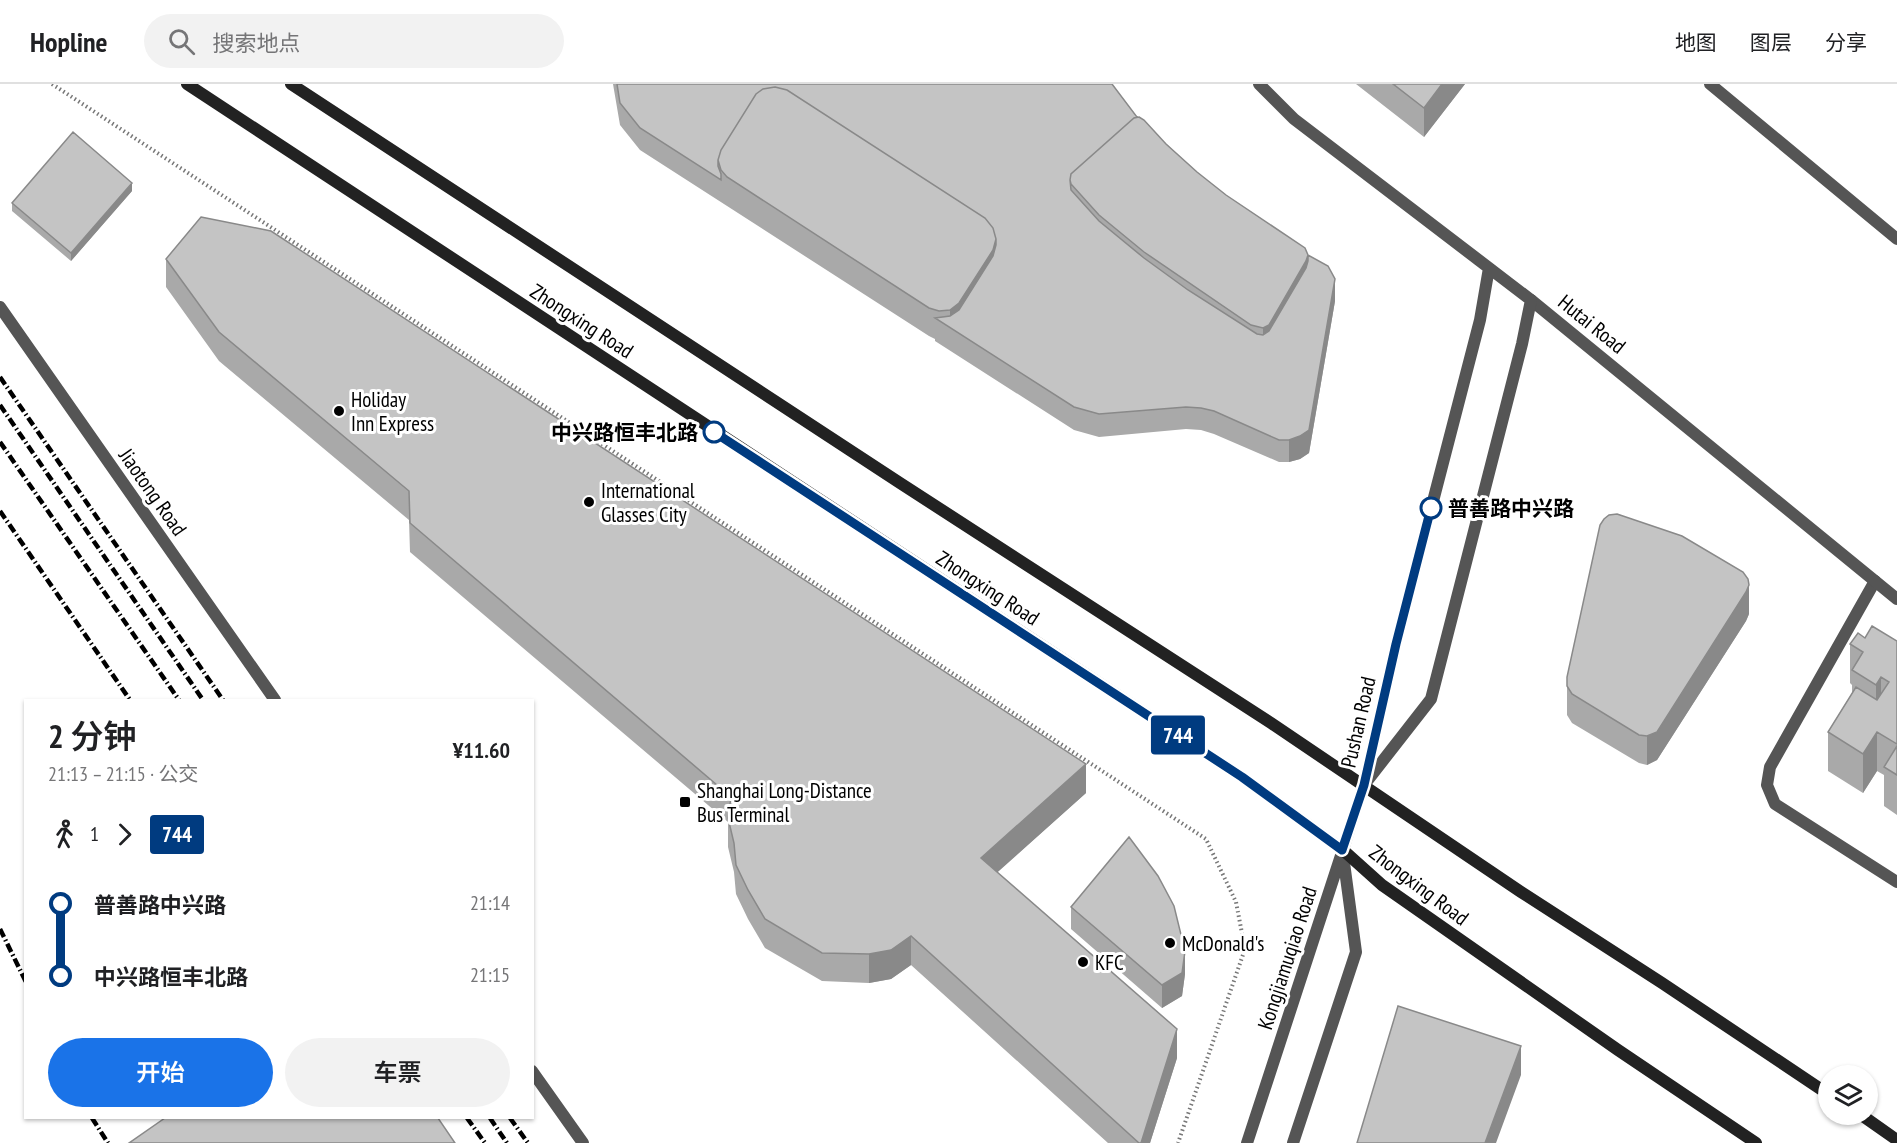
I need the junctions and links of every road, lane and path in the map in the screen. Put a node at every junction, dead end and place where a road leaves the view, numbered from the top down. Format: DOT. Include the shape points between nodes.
graph roads {
  1 [pos="52,84"];
  2 [pos="187,84"];
  3 [pos="291,84"];
  4 [pos="1258,84"];
  5 [pos="1710,84"];
  6 [pos="1897,239"];
  7 [pos="1489,268"];
  8 [pos="1531,300"];
  9 [pos="0,307"];
  10 [pos="1875,581"];
  11 [pos="1897,600"];
  12 [pos="273,699"];
  13 [pos="1364,785"];
  14 [pos="1342,850"];
  15 [pos="1897,882"];
  16 [pos="534,1074"];
  17 [pos="1818,1087"];
  18 [pos="1876,1125"];
  19 [pos="1897,1140"];
  20 [pos="583,1143"];
  21 [pos="1178,1143"];
  22 [pos="1247,1143"];
  23 [pos="1293,1143"];
  24 [pos="1756,1143"];
  1 -- 21 [label="path" via="1206,839 1236,902 1245,949"];
  2 -- 14 [label="main road, Zhongxing Road" via="1242,777"];
  3 -- 13 [label="main road, Zhongxing Road"];
  4 -- 7 [label="street, Hutai Road" via="1294,118"];
  5 -- 6 [label="street"];
  7 -- 8 [label="street, Hutai Road"];
  7 -- 13 [label="street, Pushan Road" via="1480,320 1396,644"];
  8 -- 10 [label="street, Hutai Road"];
  8 -- 13 [label="street, Pushan Road" via="1431,699"];
  9 -- 12 [label="street, Jiaotong Road"];
  10 -- 11 [label="street, Hutai Road"];
  10 -- 15 [label="street" via="1770,767 1767,785 1775,804"];
  13 -- 14 [label="street, Kongjiamuqiao Road"];
  13 -- 17 [label="main road, Zhongxing Road"];
  14 -- 22 [label="street, Kongjiamuqiao Road"];
  14 -- 23 [label="street" via="1356,952"];
  14 -- 24 [label="main road, Zhongxing Road" via="1382,885"];
  16 -- 20 [label="street"];
  18 -- 19 [label="main road"];
}
